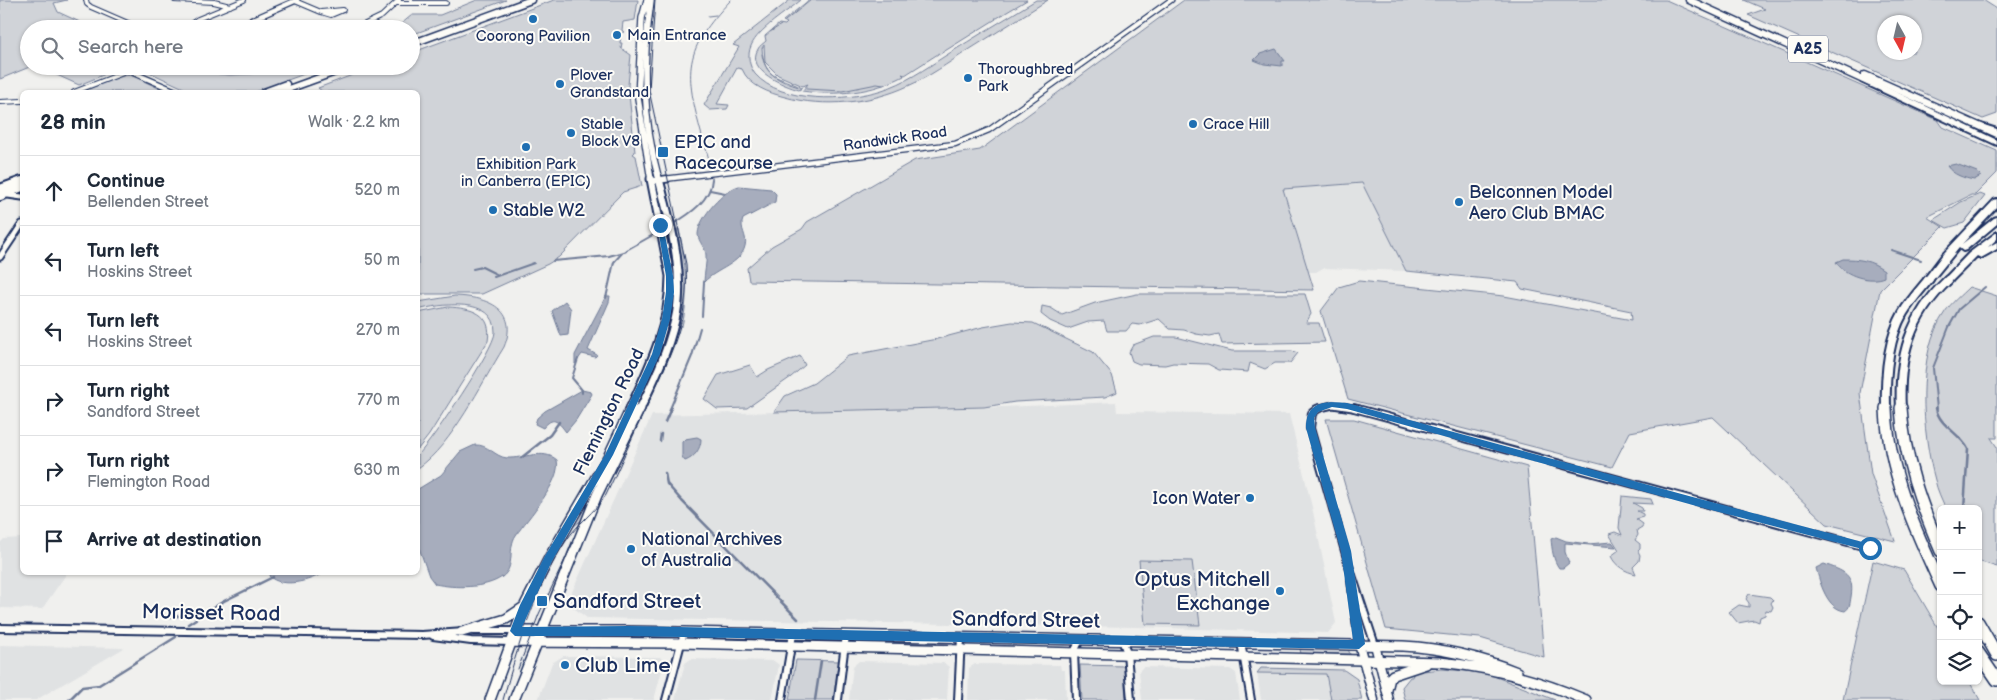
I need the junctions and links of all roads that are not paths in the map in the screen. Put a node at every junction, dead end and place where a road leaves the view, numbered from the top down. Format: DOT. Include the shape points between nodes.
graph roads {
  1 [pos="86,0"];
  2 [pos="174,0"];
  3 [pos="244,0"];
  4 [pos="517,0"];
  5 [pos="532,0"];
  6 [pos="647,0"];
  7 [pos="651,0"];
  8 [pos="1171,0"];
  9 [pos="296,1"];
  10 [pos="1696,1"];
  11 [pos="398,2"];
  12 [pos="446,3"];
  13 [pos="230,6"];
  14 [pos="1710,7"];
  15 [pos="321,12"];
  16 [pos="121,20"];
  17 [pos="197,20"];
  18 [pos="253,20"];
  19 [pos="374,20"];
  20 [pos="420,36"];
  21 [pos="420,41"];
  22 [pos="117,75"];
  23 [pos="142,75"];
  24 [pos="311,75"];
  25 [pos="327,75"];
  26 [pos="1864,80"];
  27 [pos="79,90"];
  28 [pos="174,90"];
  29 [pos="270,90"];
  30 [pos="286,90"];
  31 [pos="20,101"];
  32 [pos="0,102"];
  33 [pos="645,119"];
  34 [pos="1974,124"];
  35 [pos="1997,132"];
  36 [pos="1997,142"];
  37 [pos="660,181"];
  38 [pos="20,182"];
  39 [pos="651,183"];
  40 [pos="20,188"];
  41 [pos="1,193"];
  42 [pos="20,197"];
  43 [pos="1997,202"];
  44 [pos="1997,220"];
  45 [pos="20,227"];
  46 [pos="1997,235"];
  47 [pos="1997,245"];
  48 [pos="0,257"];
  49 [pos="1956,271"];
  50 [pos="1929,279"];
  51 [pos="1948,280"];
  52 [pos="1870,548"];
  53 [pos="1941,550"];
  54 [pos="1350,569"];
  55 [pos="1937,578"];
  56 [pos="525,605"];
  57 [pos="0,628"];
  58 [pos="1982,629"];
  59 [pos="515,631"];
  60 [pos="542,631"];
  61 [pos="462,632"];
  62 [pos="684,632"];
  63 [pos="793,634"];
  64 [pos="422,635"];
  65 [pos="846,635"];
  66 [pos="961,637"];
  67 [pos="1081,639"];
  68 [pos="1122,640"];
  69 [pos="538,641"];
  70 [pos="511,642"];
  71 [pos="1241,642"];
  72 [pos="681,643"];
  73 [pos="1359,644"];
  74 [pos="791,645"];
  75 [pos="1375,645"];
  76 [pos="845,646"];
  77 [pos="960,649"];
  78 [pos="1074,652"];
  79 [pos="1127,653"];
  80 [pos="1997,655"];
  81 [pos="1243,656"];
  82 [pos="1363,658"];
  83 [pos="1982,658"];
  84 [pos="1378,659"];
  85 [pos="1440,662"];
  86 [pos="1530,679"];
  87 [pos="1997,680"];
  88 [pos="1388,695"];
  89 [pos="490,700"];
  90 [pos="514,700"];
  91 [pos="666,700"];
  92 [pos="782,700"];
  93 [pos="838,700"];
  94 [pos="958,700"];
  95 [pos="1076,700"];
  96 [pos="1131,700"];
  97 [pos="1251,700"];
  98 [pos="1374,700"];
  99 [pos="1586,700"];
  1 -- 16 [label="street" via="91,7"];
  2 -- 13 [label="street"];
  3 -- 13 [label="street"];
  4 -- 20 [label="main road"];
  5 -- 21 [label="main road"];
  6 -- 33 [label="main road, Flemington Road" via="642,18 638,92"];
  7 -- 33 [label="main road, Flemington Road" via="644,72"];
  8 -- 37 [label="street, Randwick Road" via="989,130 972,138 949,146"];
  9 -- 15 [label="street"];
  9 -- 18 [label="street"];
  10 -- 14 [label="main road, A25"];
  11 -- 12 [label="street"];
  11 -- 19 [label="street"];
  13 -- 17 [label="street"];
  14 -- 26 [label="highway, A25"];
  14 -- 34 [label="main road, A25"];
  15 -- 15 [label="street" via="341,10 342,10 330,15"];
  22 -- 27 [label="street"];
  23 -- 28 [label="street"];
  24 -- 29 [label="main road"];
  25 -- 30 [label="main road"];
  26 -- 36 [label="highway"];
  31 -- 32 [label="street"];
  33 -- 37 [label="main road, Flemington Road"];
  33 -- 39 [label="main road, Flemington Road"];
  34 -- 35 [label="highway"];
  37 -- 39 [label="street, Randwick Road"];
  37 -- 60 [label="main road, Flemington Road" via="679,272 676,318 650,388 597,495"];
  38 -- 41 [label="main road"];
  39 -- 56 [label="main road, Flemington Road" via="670,276 666,319 656,354 609,455"];
  40 -- 41 [label="main road"];
  41 -- 42 [label="street"];
  43 -- 50 [label="highway"];
  44 -- 50 [label="highway"];
  45 -- 48 [label="street"];
  46 -- 49 [label="highway"];
  47 -- 49 [label="highway"];
  49 -- 51 [label="highway"];
  50 -- 55 [label="main road" via="1899,320 1885,384 1886,427 1900,488"];
  51 -- 53 [label="main road" via="1929,299 1918,317 1905,355 1900,385 1901,423 1910,468 1927,522"];
  52 -- 54 [label="street" via="1332,404 1315,410 1310,417 1310,428"];
  54 -- 73 [label="street"];
  54 -- 75 [label="street"];
  56 -- 59 [label="main road, Flemington Road"];
  56 -- 61 [label="main road" via="506,619"];
  57 -- 64 [label="street, Morisset Road"];
  58 -- 80 [label="main road"];
  59 -- 60 [label="main road, Sandford Street"];
  59 -- 61 [label="street, Morisset Road"];
  59 -- 70 [label="main road, Flemington Road"];
  60 -- 62 [label="main road, Sandford Street"];
  60 -- 69 [label="main road, Flemington Road"];
  61 -- 64 [label="street, Morisset Road"];
  62 -- 63 [label="main road, Sandford Street"];
  62 -- 72 [label="street"];
  63 -- 65 [label="main road, Sandford Street"];
  63 -- 74 [label="street"];
  64 -- 70 [label="street, Morisset Road"];
  65 -- 66 [label="main road, Sandford Street"];
  65 -- 76 [label="street"];
  66 -- 67 [label="main road, Sandford Street"];
  66 -- 77 [label="street"];
  67 -- 68 [label="main road, Sandford Street"];
  67 -- 78 [label="street"];
  68 -- 71 [label="main road, Sandford Street"];
  68 -- 79 [label="street"];
  69 -- 70 [label="main road, Morisset Road"];
  69 -- 72 [label="main road, Sandford Street"];
  69 -- 90 [label="main road, Flemington Road"];
  70 -- 89 [label="main road, Flemington Road"];
  71 -- 73 [label="main road, Sandford Street"];
  71 -- 81 [label="street"];
  72 -- 74 [label="main road, Sandford Street"];
  72 -- 91 [label="street"];
  73 -- 75 [label="main road, Sandford Street"];
  73 -- 82 [label="street"];
  74 -- 76 [label="main road, Sandford Street"];
  74 -- 92 [label="street"];
  75 -- 84 [label="street"];
  75 -- 86 [label="main road, Sandford Street" via="1453,651 1500,665"];
  76 -- 77 [label="main road, Sandford Street"];
  76 -- 93 [label="street"];
  77 -- 78 [label="main road, Sandford Street"];
  77 -- 94 [label="street"];
  78 -- 79 [label="main road, Sandford Street"];
  78 -- 95 [label="street"];
  79 -- 81 [label="main road, Sandford Street"];
  79 -- 96 [label="street"];
  81 -- 82 [label="main road, Sandford Street"];
  81 -- 97 [label="street"];
  82 -- 84 [label="main road, Sandford Street"];
  82 -- 98 [label="street"];
  83 -- 87 [label="main road"];
  84 -- 85 [label="main road, Sandford Street"];
  84 -- 88 [label="street"];
  85 -- 86 [label="main road, Sandford Street" via="1472,665"];
  85 -- 88 [label="main road" via="1411,667 1393,675"];
  86 -- 99 [label="main road, Sandford Street"];
}
